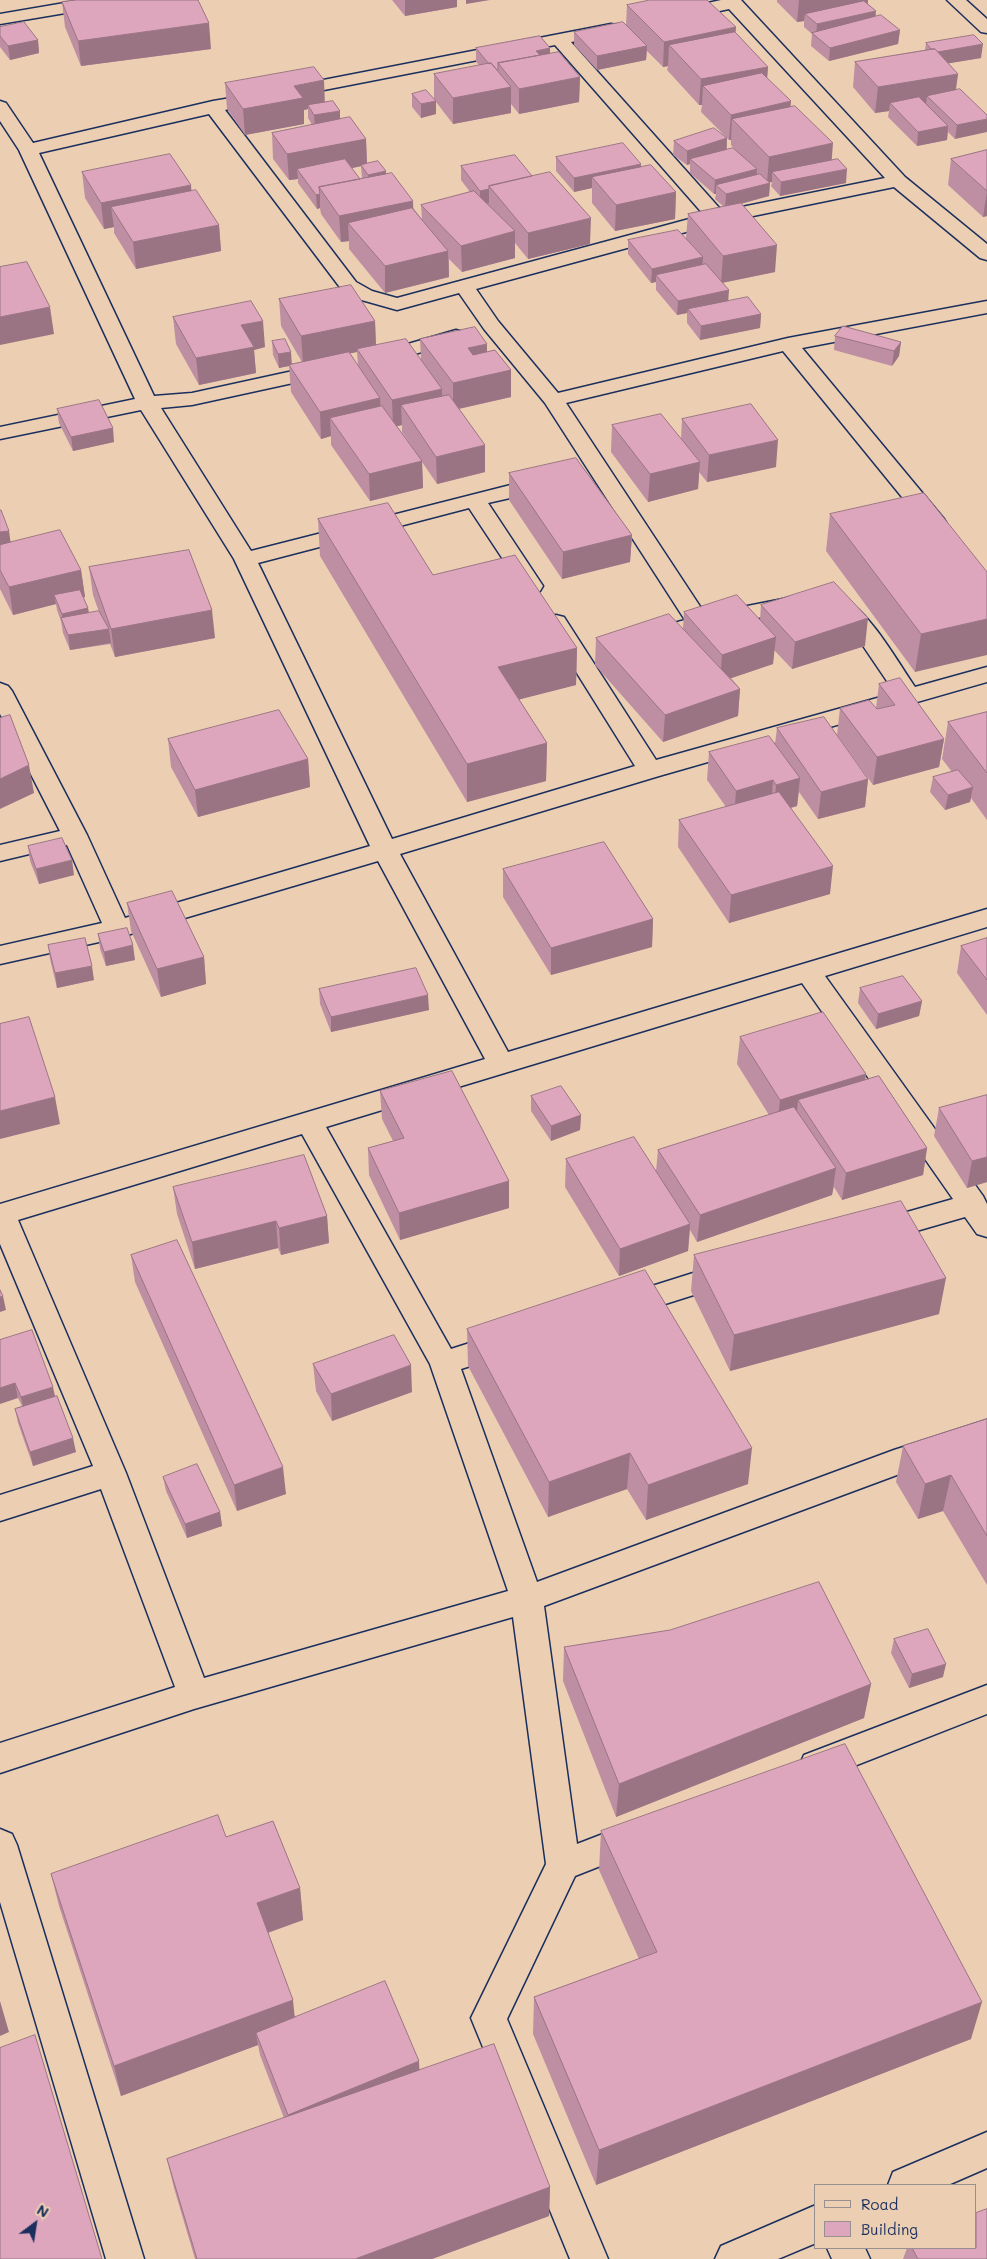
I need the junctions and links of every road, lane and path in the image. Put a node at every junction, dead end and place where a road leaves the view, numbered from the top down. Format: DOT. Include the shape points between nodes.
graph roads {
  1 [pos="113,0"];
  2 [pos="956,0"];
  3 [pos="732,2"];
  4 [pos="0,19"];
  5 [pos="657,20"];
  6 [pos="628,26"];
  7 [pos="987,28"];
  8 [pos="560,40"];
  9 [pos="271,95"];
  10 [pos="252,99"];
  11 [pos="213,106"];
  12 [pos="0,107"];
  13 [pos="21,148"];
  14 [pos="898,181"];
  15 [pos="717,218"];
  16 [pos="987,254"];
  17 [pos="464,286"];
  18 [pos="987,307"];
  19 [pos="491,326"];
  20 [pos="788,344"];
  21 [pos="553,400"];
  22 [pos="147,403"];
  23 [pos="0,433"];
  24 [pos="580,475"];
  25 [pos="475,500"];
  26 [pos="950,541"];
  27 [pos="246,559"];
  28 [pos="699,623"];
  29 [pos="662,633"];
  30 [pos="987,674"];
  31 [pos="0,691"];
  32 [pos="908,696"];
  33 [pos="650,770"];
  34 [pos="75,836"];
  35 [pos="386,852"];
  36 [pos="0,853"];
  37 [pos="987,918"];
  38 [pos="117,930"];
  39 [pos="0,955"];
  40 [pos="809,973"];
  41 [pos="502,1065"];
  42 [pos="310,1123"];
  43 [pos="1,1215"];
  44 [pos="980,1215"];
  45 [pos="849,1238"];
  46 [pos="756,1265"];
  47 [pos="595,1316"];
  48 [pos="529,1336"];
  49 [pos="444,1363"];
  50 [pos="987,1432"];
  51 [pos="111,1473"];
  52 [pos="0,1508"];
  53 [pos="527,1599"];
  54 [pos="194,1695"];
  55 [pos="987,1699"];
  56 [pos="0,1758"];
  57 [pos="784,1778"];
  58 [pos="664,1826"];
  59 [pos="0,1844"];
  60 [pos="563,1865"];
  61 [pos="987,2150"];
  62 [pos="908,2184"];
  63 [pos="814,2225"];
  64 [pos="125,2259"];
  65 [pos="589,2259"];
  66 [pos="734,2259"];
  1 -- 4 [label="street"];
  2 -- 7 [label="street"];
  3 -- 5 [label="street"];
  3 -- 14 [label="street"];
  6 -- 8 [label="street"];
  8 -- 9 [label="street"];
  8 -- 15 [label="street"];
  10 -- 11 [label="street"];
  11 -- 13 [label="street"];
  11 -- 17 [label="street" via="348,286 365,295 397,304"];
  12 -- 13 [label="street"];
  13 -- 22 [label="street"];
  14 -- 15 [label="street"];
  14 -- 16 [label="street"];
  15 -- 17 [label="street"];
  17 -- 19 [label="street"];
  18 -- 20 [label="street"];
  19 -- 21 [label="street"];
  19 -- 22 [label="street" via="353,364 192,399"];
  20 -- 21 [label="street"];
  20 -- 26 [label="street"];
  21 -- 24 [label="street"];
  22 -- 23 [label="street"];
  22 -- 27 [label="street"];
  24 -- 25 [label="street"];
  24 -- 28 [label="street"];
  25 -- 27 [label="street"];
  25 -- 33 [label="street" via="586,652"];
  27 -- 35 [label="street"];
  28 -- 29 [label="street"];
  28 -- 32 [label="street" via="794,603 824,602 843,608 861,626"];
  30 -- 32 [label="street"];
  31 -- 34 [label="street"];
  32 -- 33 [label="street"];
  33 -- 35 [label="street"];
  34 -- 36 [label="street"];
  34 -- 38 [label="street"];
  35 -- 38 [label="street"];
  35 -- 41 [label="street"];
  37 -- 40 [label="street"];
  38 -- 39 [label="street"];
  40 -- 41 [label="street"];
  40 -- 44 [label="street"];
  41 -- 42 [label="street"];
  42 -- 43 [label="street"];
  42 -- 49 [label="street"];
  43 -- 51 [label="street"];
  44 -- 45 [label="street"];
  46 -- 47 [label="street"];
  48 -- 49 [label="street"];
  49 -- 53 [label="street"];
  50 -- 53 [label="street" via="905,1458"];
  51 -- 52 [label="street"];
  51 -- 54 [label="street"];
  53 -- 54 [label="street"];
  53 -- 60 [label="street"];
  54 -- 56 [label="street"];
  55 -- 57 [label="street"];
  58 -- 60 [label="street"];
  59 -- 64 [label="street" via="47,2050"];
  60 -- 65 [label="street" via="489,2018"];
  61 -- 62 [label="street"];
  63 -- 66 [label="street"];
}
